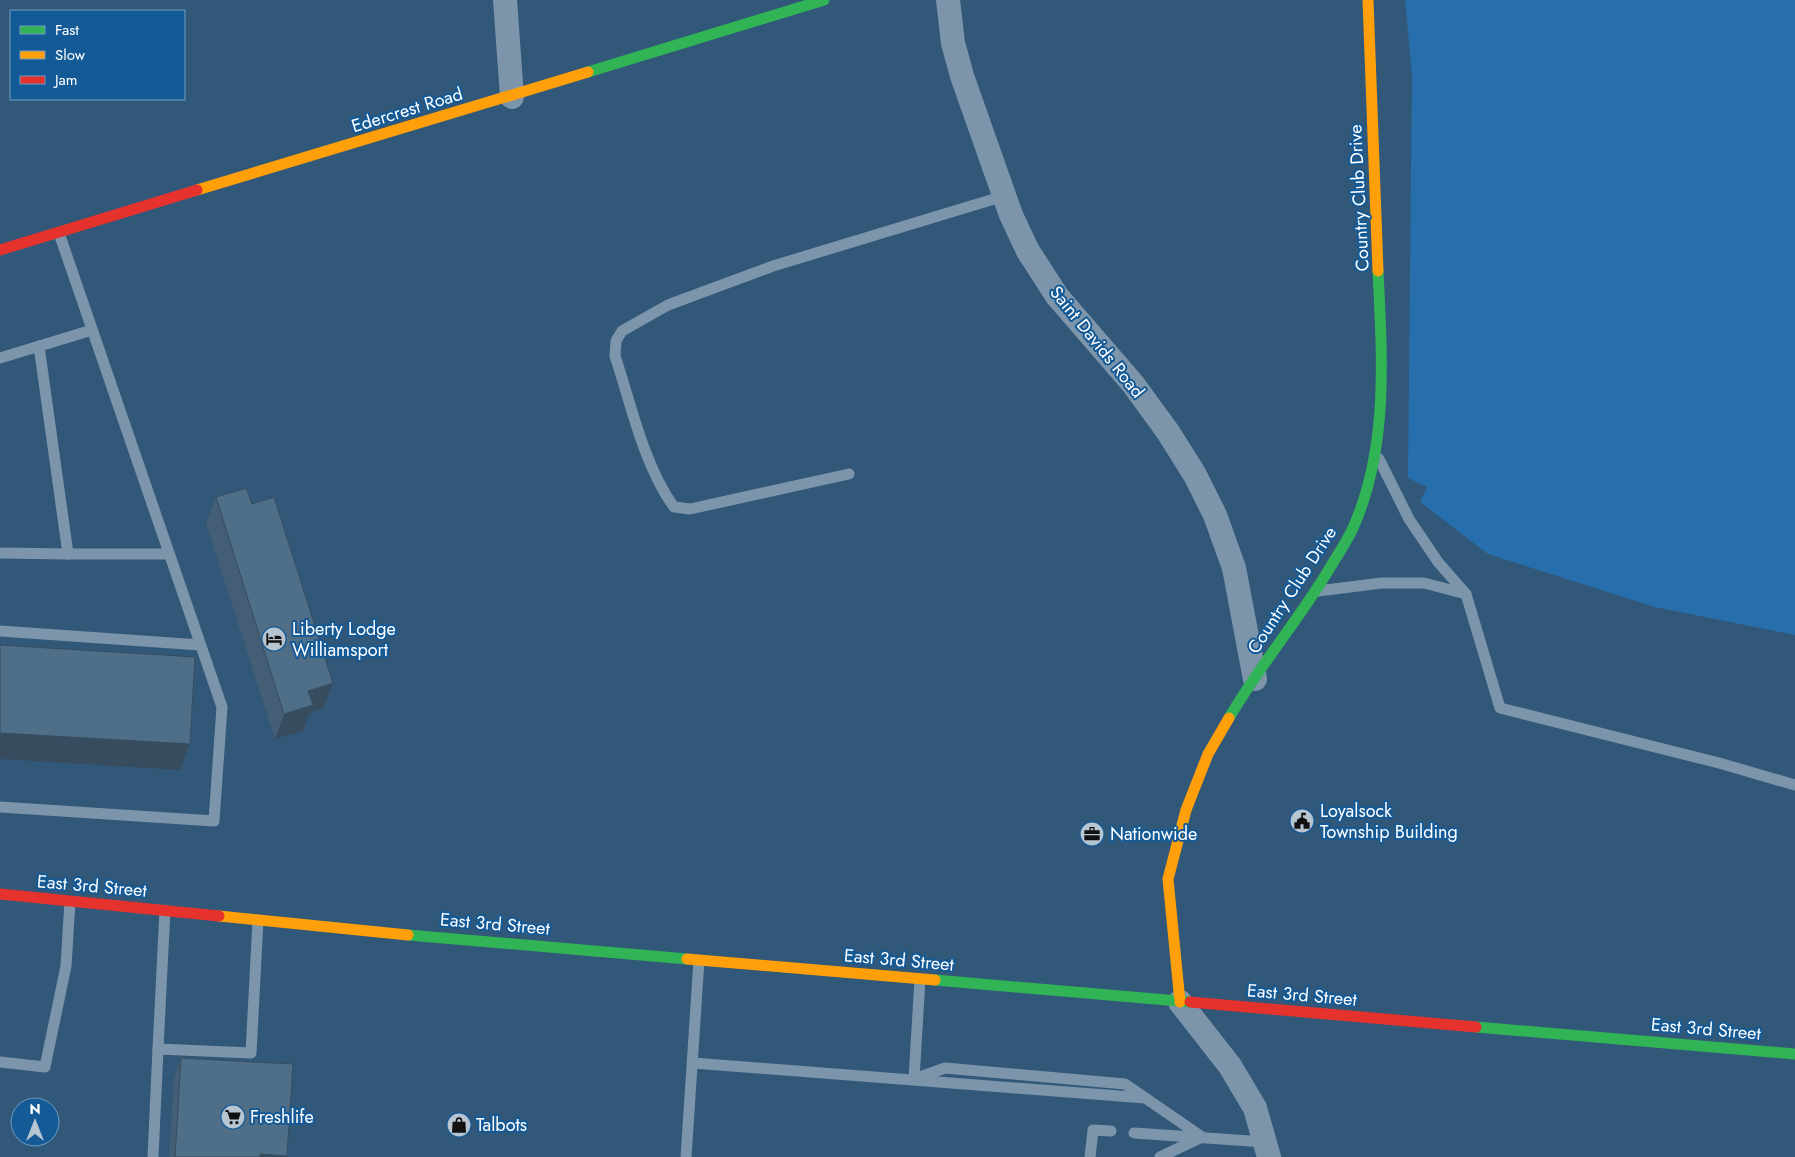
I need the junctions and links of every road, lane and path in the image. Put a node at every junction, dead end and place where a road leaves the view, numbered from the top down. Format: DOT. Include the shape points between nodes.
graph roads {
  1 [pos="505,0"];
  2 [pos="824,0"];
  3 [pos="948,0"];
  4 [pos="1368,0"];
  5 [pos="512,97"];
  6 [pos="1004,196"];
  7 [pos="58,233"];
  8 [pos="0,250"];
  9 [pos="92,330"];
  10 [pos="39,346"];
  11 [pos="0,358"];
  12 [pos="1375,451"];
  13 [pos="849,474"];
  14 [pos="0,553"];
  15 [pos="68,554"];
  16 [pos="168,554"];
  17 [pos="1315,592"];
  18 [pos="1466,594"];
  19 [pos="0,632"];
  20 [pos="200,644"];
  21 [pos="1254,679"];
  22 [pos="1795,785"];
  23 [pos="0,807"];
  24 [pos="0,894"];
  25 [pos="70,902"];
  26 [pos="165,910"];
  27 [pos="258,920"];
  28 [pos="699,960"];
  29 [pos="920,979"];
  30 [pos="1180,1002"];
  31 [pos="158,1049"];
  32 [pos="1795,1054"];
  33 [pos="0,1062"];
  34 [pos="693,1063"];
  35 [pos="914,1079"];
  36 [pos="1111,1131"];
  37 [pos="1134,1133"];
  38 [pos="1202,1137"];
  39 [pos="1267,1149"];
  40 [pos="153,1157"];
  41 [pos="686,1157"];
  42 [pos="1090,1157"];
  43 [pos="1160,1157"];
  1 -- 5 [label="street"];
  2 -- 5 [label="street, Edercrest Road"];
  3 -- 6 [label="street, Saint Davids Road" via="953,43 962,76"];
  4 -- 12 [label="street, Country Club Drive" via="1382,366"];
  5 -- 7 [label="street, Edercrest Road"];
  6 -- 13 [label="lane" via="774,266 668,305 622,331 616,341 615,356 645,446 664,492 674,507 690,510"];
  6 -- 21 [label="street, Saint Davids Road" via="1028,252 1057,296 1168,432 1216,515 1234,568"];
  7 -- 8 [label="street, Edercrest Road"];
  7 -- 9 [label="lane"];
  9 -- 10 [label="lane"];
  9 -- 16 [label="lane"];
  10 -- 11 [label="lane"];
  10 -- 15 [label="lane"];
  12 -- 17 [label="street, Country Club Drive" via="1367,489 1353,529"];
  12 -- 18 [label="lane" via="1409,519 1438,562"];
  14 -- 15 [label="lane"];
  15 -- 16 [label="lane"];
  16 -- 20 [label="lane"];
  17 -- 18 [label="lane" via="1382,583 1424,582"];
  17 -- 21 [label="street, Country Club Drive"];
  18 -- 22 [label="lane" via="1500,708"];
  19 -- 20 [label="lane"];
  20 -- 23 [label="lane" via="222,707 214,821"];
  21 -- 30 [label="street, Country Club Drive" via="1208,754 1186,810 1168,879"];
  24 -- 25 [label="street, East 3rd Street"];
  25 -- 26 [label="street, East 3rd Street"];
  25 -- 33 [label="lane" via="66,966 45,1067"];
  26 -- 27 [label="street, East 3rd Street"];
  26 -- 31 [label="lane"];
  27 -- 28 [label="street, East 3rd Street"];
  27 -- 31 [label="lane" via="251,1053"];
  28 -- 29 [label="street, East 3rd Street"];
  28 -- 34 [label="lane"];
  29 -- 30 [label="street, East 3rd Street"];
  29 -- 35 [label="lane"];
  30 -- 32 [label="street, East 3rd Street"];
  30 -- 39 [label="street" via="1230,1066 1255,1108"];
  31 -- 40 [label="lane"];
  34 -- 35 [label="lane"];
  34 -- 41 [label="lane"];
  35 -- 38 [label="lane" via="1145,1098"];
  36 -- 42 [label="lane" via="1093,1130"];
  37 -- 38 [label="lane"];
  38 -- 39 [label="lane"];
  38 -- 43 [label="lane"];
}
